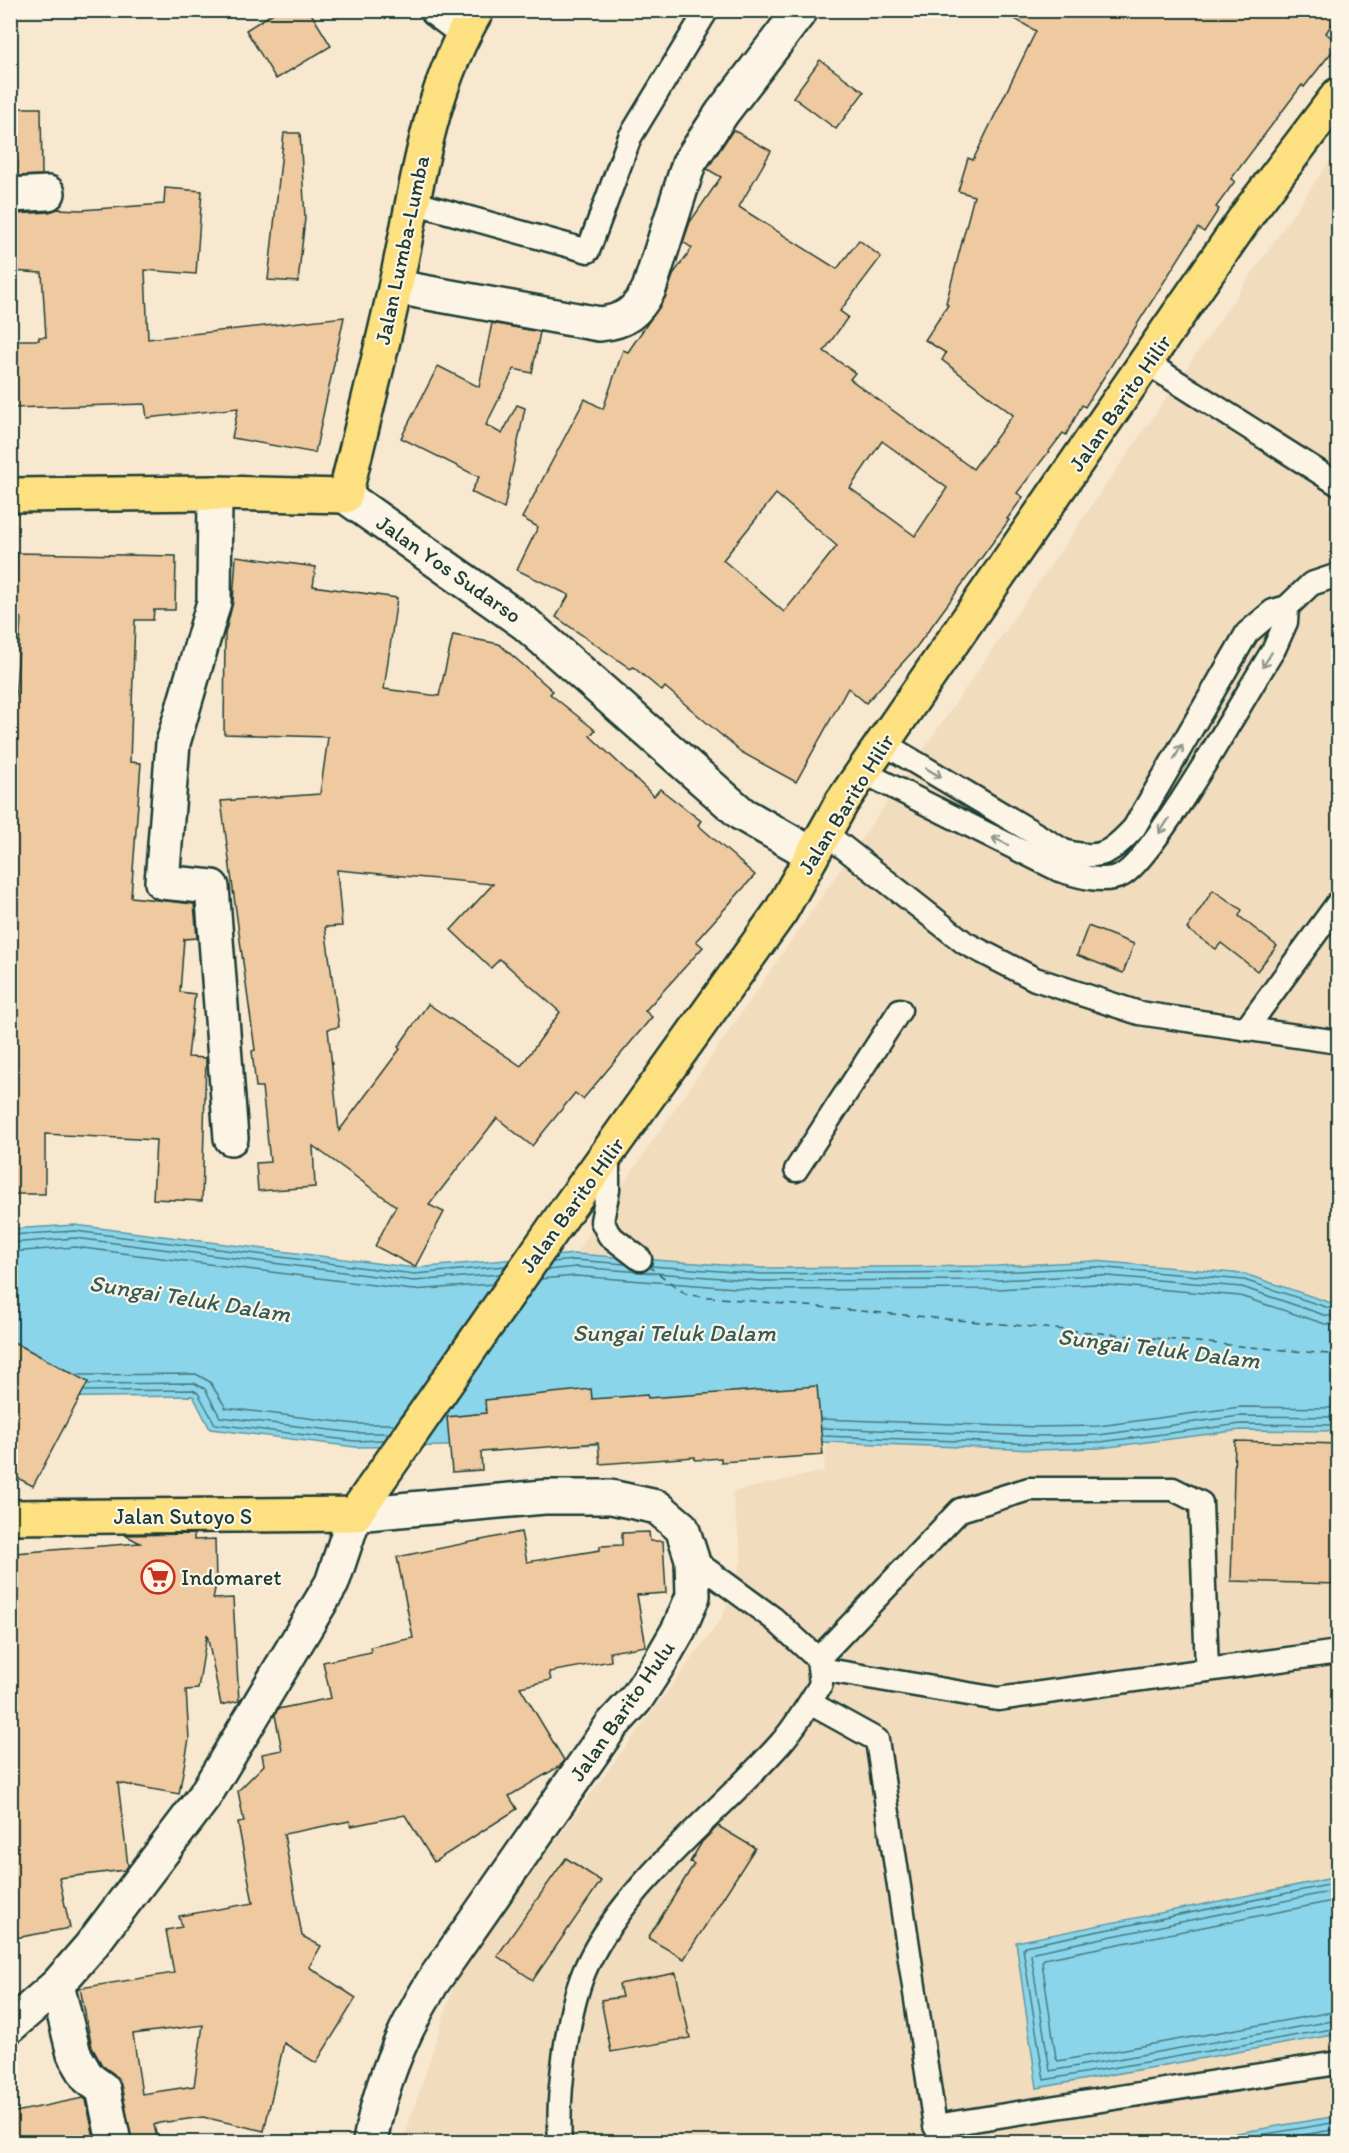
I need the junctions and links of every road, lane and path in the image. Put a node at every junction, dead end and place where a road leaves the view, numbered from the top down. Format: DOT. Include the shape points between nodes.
graph roads {
  1 [pos="436,10"];
  2 [pos="707,10"];
  3 [pos="801,10"];
  4 [pos="471,20"];
  5 [pos="1338,97"];
  6 [pos="48,193"];
  7 [pos="10,195"];
  8 [pos="412,202"];
  9 [pos="396,287"];
  10 [pos="1148,363"];
  11 [pos="1338,484"];
  12 [pos="215,493"];
  13 [pos="10,495"];
  14 [pos="345,496"];
  15 [pos="1338,575"];
  16 [pos="1287,607"];
  17 [pos="883,743"];
  18 [pos="863,772"];
  19 [pos="818,843"];
  20 [pos="1114,850"];
  21 [pos="1124,874"];
  22 [pos="1338,903"];
  23 [pos="900,1010"];
  24 [pos="1246,1029"];
  25 [pos="1338,1042"];
  26 [pos="231,1138"];
  27 [pos="608,1153"];
  28 [pos="796,1170"];
  29 [pos="640,1259"];
  30 [pos="355,1514"];
  31 [pos="10,1517"];
  32 [pos="692,1559"];
  33 [pos="1338,1652"];
  34 [pos="820,1664"];
  35 [pos="1207,1670"];
  36 [pos="810,1703"];
  37 [pos="57,1985"];
  38 [pos="10,2026"];
  39 [pos="1338,2063"];
  40 [pos="935,2134"];
  41 [pos="114,2142"];
  42 [pos="370,2142"];
  43 [pos="560,2142"];
  1 -- 4 [label="street"];
  2 -- 8 [label="lane" via="630,137 588,251"];
  3 -- 9 [label="street" via="689,163 650,289 628,317 599,324"];
  4 -- 8 [label="highway, Jalan Lumba-Lumba" via="430,119"];
  5 -- 10 [label="highway, Jalan Barito Hilir" via="1252,208"];
  6 -- 7 [label="street"];
  8 -- 9 [label="highway, Jalan Lumba-Lumba"];
  9 -- 14 [label="highway, Jalan Lumba-Lumba"];
  10 -- 11 [label="lane"];
  10 -- 17 [label="highway, Jalan Barito Hilir"];
  12 -- 13 [label="highway"];
  12 -- 14 [label="highway"];
  12 -- 26 [label="street" via="214,602 173,743 162,882 212,886"];
  14 -- 19 [label="street, Jalan Yos Sudarso" via="526,624 742,814"];
  15 -- 16 [label="lane" via="1311,584"];
  20 -- 16 [label="lane, one-way" via="1134,828 1247,633 1274,611"];
  16 -- 21 [label="lane, one-way" via="1286,622 1274,649 1165,826"];
  17 -- 18 [label="highway, Jalan Barito Hilir"];
  17 -- 20 [label="lane, one-way" via="1065,851 1083,856"];
  18 -- 19 [label="highway, Jalan Barito Hilir"];
  21 -- 18 [label="lane, one-way" via="1109,879 1059,870"];
  19 -- 24 [label="lane" via="965,943 1035,979 1138,1013"];
  19 -- 27 [label="highway, Jalan Barito Hilir" via="781,911"];
  20 -- 21 [label="lane"];
  22 -- 24 [label="lane"];
  23 -- 28 [label="lane"];
  24 -- 25 [label="lane"];
  27 -- 29 [label="lane" via="608,1190 602,1221 609,1235"];
  27 -- 30 [label="highway, Jalan Barito Hilir"];
  30 -- 31 [label="highway, Jalan Sutoyo S"];
  30 -- 32 [label="street, Jalan Barito Hulu" via="544,1497 611,1497 657,1508 681,1528"];
  30 -- 37 [label="street" via="332,1583 242,1738 197,1807"];
  32 -- 34 [label="lane" via="774,1619"];
  32 -- 42 [label="street, Jalan Barito Hulu" via="693,1596 660,1662 455,1948 409,2021 390,2062"];
  33 -- 35 [label="lane"];
  34 -- 35 [label="lane" via="998,1699"];
  34 -- 35 [label="lane" via="960,1510 1029,1490 1173,1489 1201,1503"];
  34 -- 36 [label="lane" via="821,1684"];
  36 -- 40 [label="lane" via="877,1740"];
  36 -- 43 [label="lane" via="782,1743 620,1912 587,1964 568,2028 558,2115"];
  37 -- 38 [label="street"];
  37 -- 41 [label="street" via="74,2054 88,2078 103,2089"];
  39 -- 40 [label="lane"];
}
